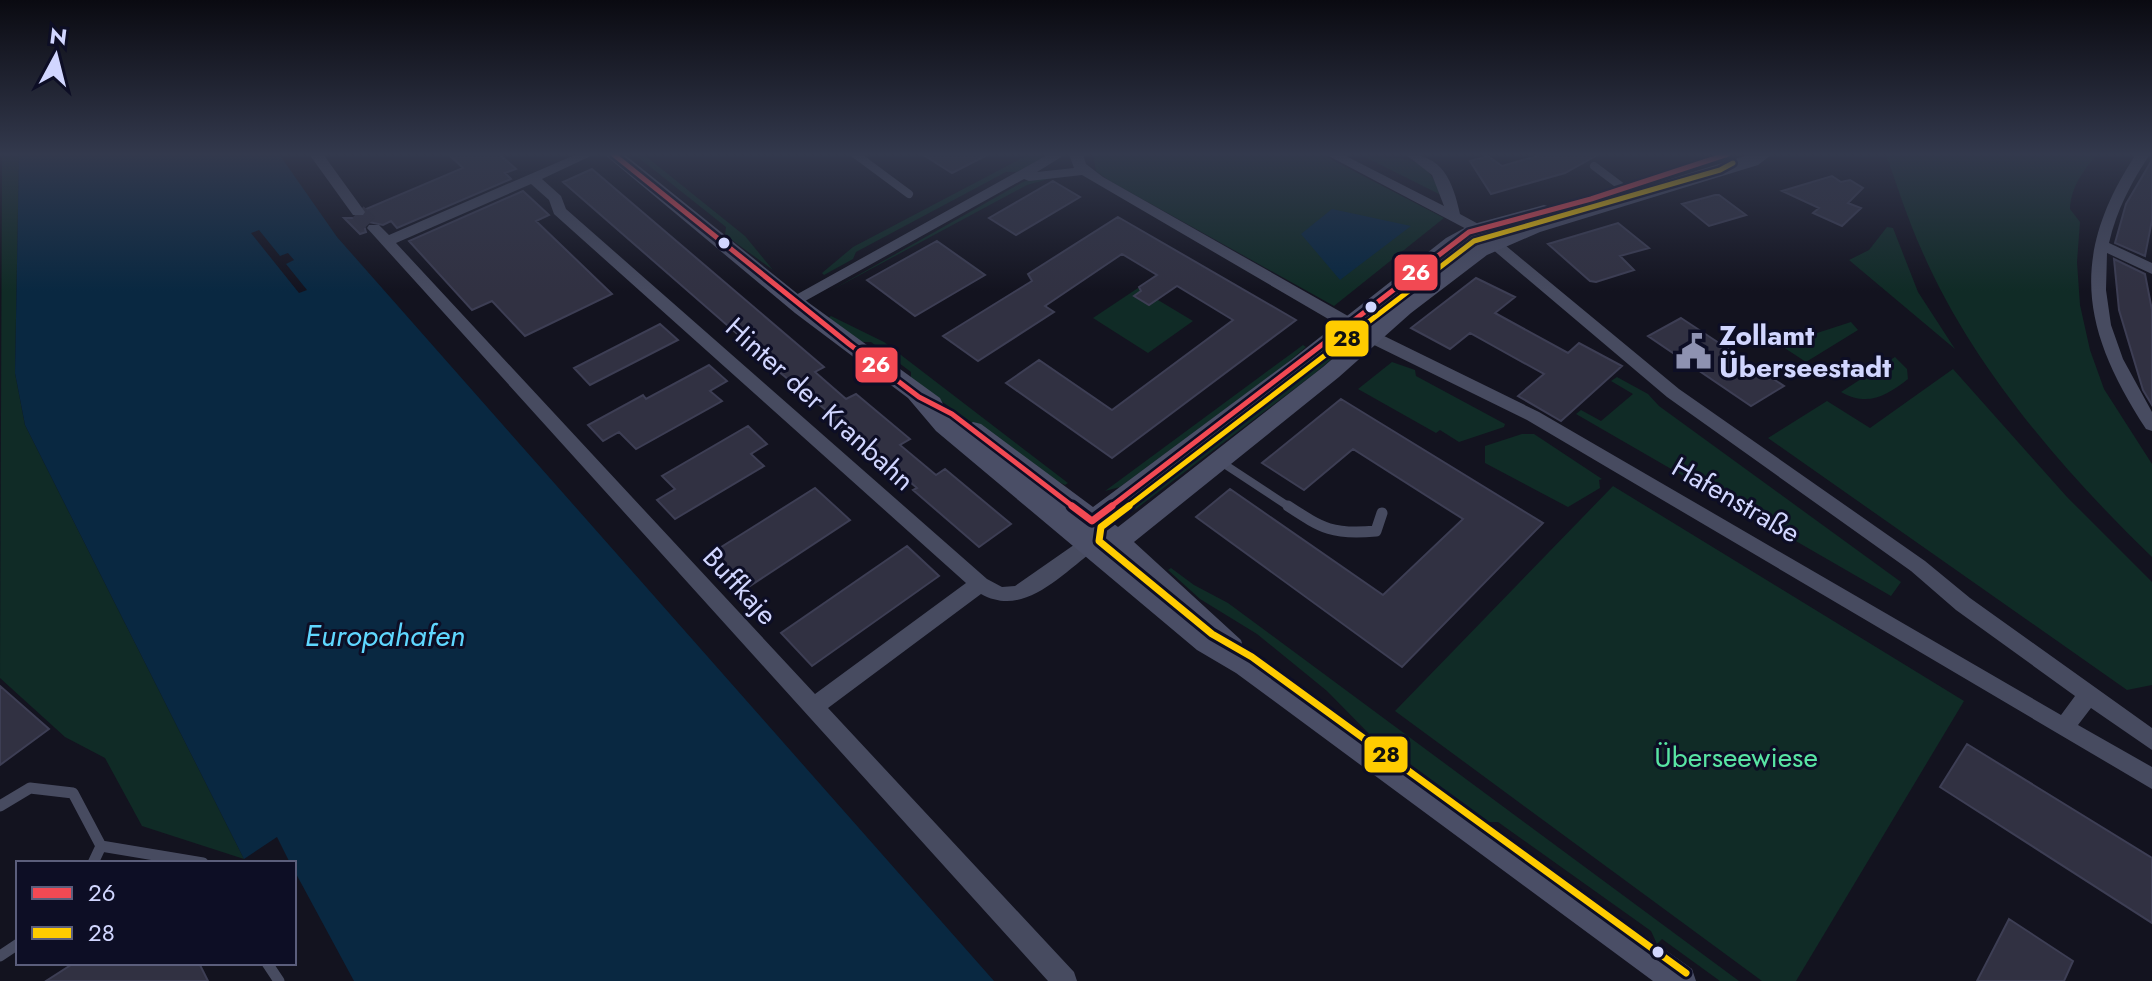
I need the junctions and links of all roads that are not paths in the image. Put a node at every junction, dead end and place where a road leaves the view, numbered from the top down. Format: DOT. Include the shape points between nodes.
graph roads {
  1 [pos="349,200"];
  2 [pos="475,200"];
  3 [pos="556,200"];
  4 [pos="669,200"];
  5 [pos="978,200"];
  6 [pos="1133,200"];
  7 [pos="1420,200"];
  8 [pos="1448,200"];
  9 [pos="1600,200"];
  10 [pos="1611,200"];
  11 [pos="2116,200"];
  12 [pos="358,212"];
  13 [pos="1453,217"];
  14 [pos="1477,229"];
  15 [pos="1494,244"];
  16 [pos="2100,244"];
  17 [pos="2152,269"];
  18 [pos="793,301"];
  19 [pos="1349,323"];
  20 [pos="1372,337"];
  21 [pos="2152,425"];
  22 [pos="1218,460"];
  23 [pos="1382,513"];
  24 [pos="1090,533"];
  25 [pos="1116,542"];
  26 [pos="980,584"];
  27 [pos="1246,665"];
  28 [pos="2089,695"];
  29 [pos="813,707"];
  30 [pos="2064,727"];
  31 [pos="2152,740"];
  32 [pos="2152,779"];
  33 [pos="0,806"];
  34 [pos="101,846"];
  35 [pos="94,861"];
  36 [pos="191,861"];
  37 [pos="1065,981"];
  38 [pos="1680,981"];
  1 -- 12 [label="street"];
  2 -- 29 [label="street, Buffkaje" via="380,235"];
  3 -- 26 [label="street, Hinter der Kranbahn" via="559,211"];
  4 -- 18 [label="street"];
  5 -- 18 [label="street"];
  6 -- 19 [label="street, Hafenstraße"];
  7 -- 13 [label="street, Hafenstraße"];
  8 -- 13 [label="street"];
  9 -- 14 [label="street"];
  10 -- 15 [label="street"];
  11 -- 16 [label="street"];
  13 -- 14 [label="street, Hafenstraße"];
  14 -- 15 [label="street, Hafenstraße"];
  14 -- 19 [label="street"];
  15 -- 20 [label="street"];
  15 -- 28 [label="street, Hafenstraße" via="1673,393"];
  16 -- 17 [label="street"];
  16 -- 21 [label="street" via="2100,310 2112,361"];
  18 -- 24 [label="street" via="919,397 944,425"];
  19 -- 20 [label="street, Hafenstraße"];
  19 -- 24 [label="street"];
  20 -- 22 [label="street"];
  20 -- 30 [label="street, Hafenstraße" via="1533,416"];
  22 -- 23 [label="lane" via="1325,530 1376,531"];
  22 -- 25 [label="street"];
  24 -- 25 [label="street"];
  24 -- 26 [label="street, Hinter der Kranbahn" via="1019,594 1000,595"];
  24 -- 27 [label="street" via="1206,642"];
  25 -- 27 [label="street" via="1219,632"];
  26 -- 29 [label="street"];
  27 -- 38 [label="street"];
  28 -- 30 [label="street"];
  28 -- 31 [label="street, Hafenstraße"];
  29 -- 37 [label="street, Buffkaje"];
  30 -- 32 [label="street, Hafenstraße"];
  33 -- 34 [label="lane" via="30,788 73,793"];
  34 -- 35 [label="lane"];
  34 -- 36 [label="lane"];
}
